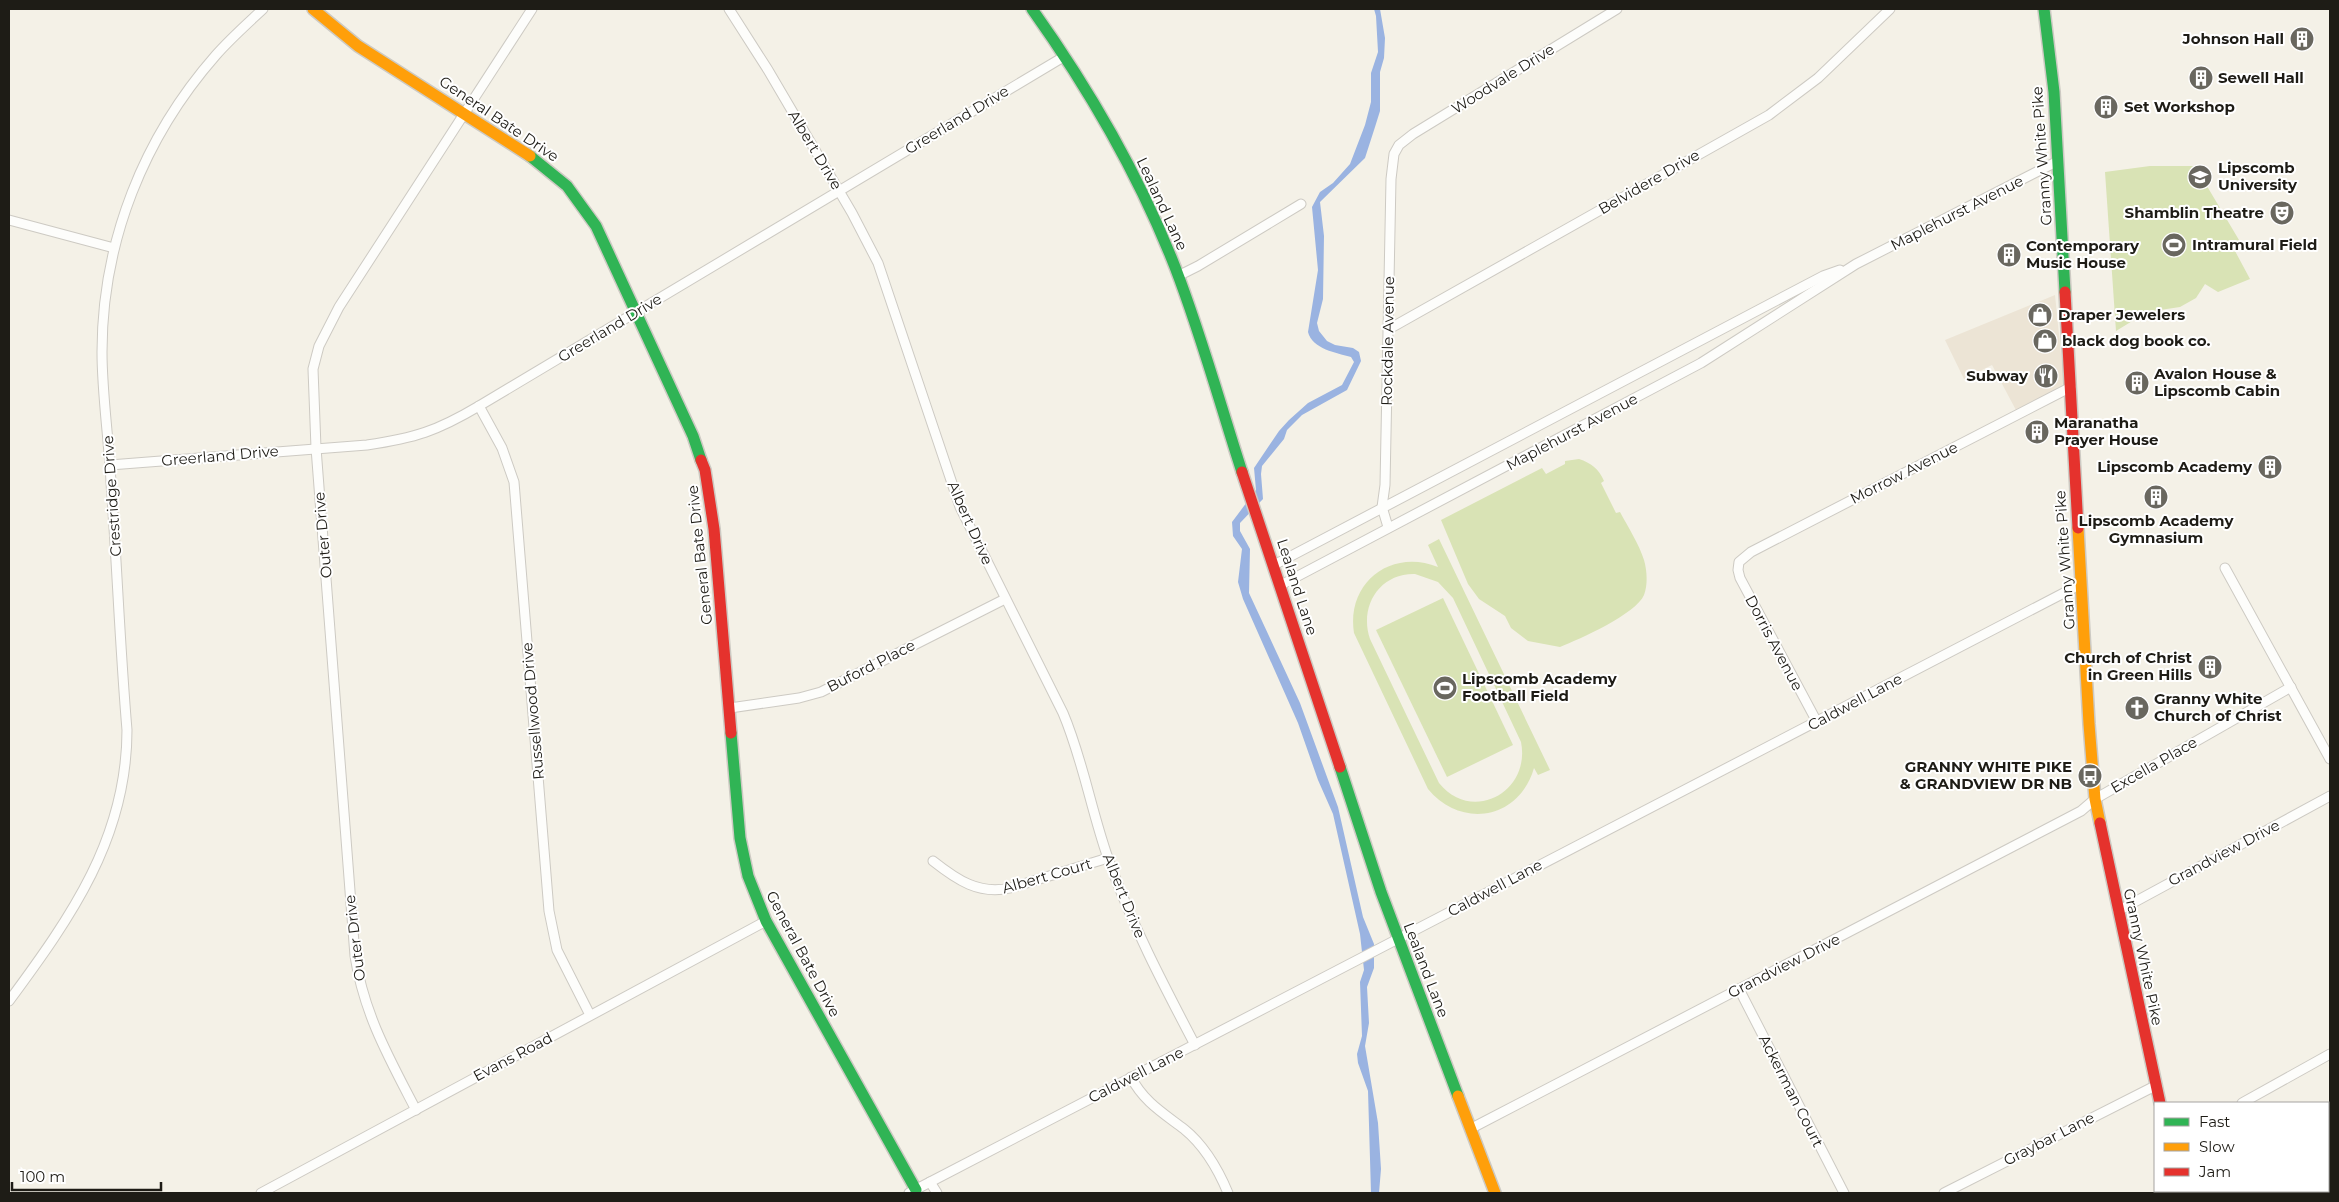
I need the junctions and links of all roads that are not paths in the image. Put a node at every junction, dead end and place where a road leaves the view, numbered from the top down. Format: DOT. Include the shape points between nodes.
graph roads {
  1 [pos="263,9"];
  2 [pos="313,9"];
  3 [pos="532,9"];
  4 [pos="729,9"];
  5 [pos="1032,9"];
  6 [pos="1617,9"];
  7 [pos="1890,9"];
  8 [pos="2044,9"];
  9 [pos="1064,56"];
  10 [pos="464,113"];
  11 [pos="1394,154"];
  12 [pos="2058,161"];
  13 [pos="839,191"];
  14 [pos="1301,204"];
  15 [pos="9,220"];
  16 [pos="114,248"];
  17 [pos="1856,264"];
  18 [pos="1178,276"];
  19 [pos="637,312"];
  20 [pos="1389,329"];
  21 [pos="2071,387"];
  22 [pos="479,406"];
  23 [pos="316,448"];
  24 [pos="110,465"];
  25 [pos="1382,507"];
  26 [pos="1388,527"];
  27 [pos="1739,562"];
  28 [pos="1274,565"];
  29 [pos="2225,568"];
  30 [pos="2081,584"];
  31 [pos="1280,585"];
  32 [pos="1004,599"];
  33 [pos="2291,687"];
  34 [pos="730,708"];
  35 [pos="1817,722"];
  36 [pos="2330,759"];
  37 [pos="2330,796"];
  38 [pos="2096,799"];
  39 [pos="1108,858"];
  40 [pos="933,861"];
  41 [pos="2118,910"];
  42 [pos="766,921"];
  43 [pos="1398,940"];
  44 [pos="1739,989"];
  45 [pos="9,1001"];
  46 [pos="590,1015"];
  47 [pos="1195,1045"];
  48 [pos="2330,1054"];
  49 [pos="1131,1077"];
  50 [pos="2155,1086"];
  51 [pos="2160,1102"];
  52 [pos="2244,1102"];
  53 [pos="416,1110"];
  54 [pos="1470,1129"];
  55 [pos="930,1182"];
  56 [pos="913,1192"];
  57 [pos="261,1193"];
  58 [pos="937,1193"];
  59 [pos="1228,1193"];
  60 [pos="1495,1193"];
  61 [pos="1844,1193"];
  62 [pos="1944,1193"];
  1 -- 16 [label="street, Crestridge Drive" via="216,55 168,118 142,166"];
  2 -- 10 [label="street, General Bate Drive" via="358,46"];
  3 -- 10 [label="street, Outer Drive"];
  4 -- 13 [label="street, Albert Drive"];
  5 -- 9 [label="street, Lealand Lane"];
  6 -- 11 [label="street, Woodvale Drive" via="1413,134"];
  7 -- 20 [label="street, Belvidere Drive" via="1818,78 1769,115"];
  8 -- 12 [label="street, Granny White Pike"];
  9 -- 13 [label="street, Greerland Drive"];
  9 -- 18 [label="street, Lealand Lane" via="1124,158"];
  10 -- 19 [label="street, General Bate Drive" via="541,163 566,186 596,226"];
  10 -- 23 [label="street, Outer Drive" via="339,306 319,346 313,369"];
  11 -- 20 [label="street, Rockdale Avenue" via="1390,205"];
  12 -- 17 [label="street, Maplehurst Avenue"];
  12 -- 21 [label="street, Granny White Pike"];
  13 -- 19 [label="street, Greerland Drive"];
  13 -- 32 [label="street, Albert Drive" via="878,263 960,507"];
  14 -- 18 [label="street"];
  15 -- 16 [label="street"];
  16 -- 24 [label="street, Crestridge Drive" via="102,350"];
  17 -- 25 [label="street, Maplehurst Avenue" via="1823,276"];
  17 -- 26 [label="street, Maplehurst Avenue" via="1701,362"];
  18 -- 28 [label="street, Lealand Lane"];
  19 -- 22 [label="street, Greerland Drive"];
  19 -- 34 [label="street, General Bate Drive" via="705,470 714,529"];
  20 -- 25 [label="street, Rockdale Avenue"];
  21 -- 27 [label="street, Morrow Avenue" via="1751,552"];
  21 -- 30 [label="street, Granny White Pike"];
  22 -- 23 [label="street, Greerland Drive" via="445,425 414,437 367,445"];
  22 -- 46 [label="street, Russellwood Drive" via="504,452 514,482 548,911 557,950"];
  23 -- 24 [label="street, Greerland Drive"];
  23 -- 53 [label="street, Outer Drive" via="355,956 373,1026"];
  24 -- 45 [label="street, Crestridge Drive" via="127,730 123,788 112,827 88,884"];
  25 -- 26 [label="street, Rockdale Avenue"];
  25 -- 28 [label="street, Maplehurst Avenue"];
  26 -- 31 [label="street, Maplehurst Avenue"];
  27 -- 35 [label="street, Dorris Avenue" via="1740,578"];
  28 -- 31 [label="street, Lealand Lane"];
  29 -- 33 [label="street"];
  30 -- 35 [label="street, Caldwell Lane"];
  30 -- 38 [label="street, Granny White Pike"];
  31 -- 43 [label="street, Lealand Lane"];
  32 -- 34 [label="street, Buford Place" via="821,692"];
  32 -- 39 [label="street, Albert Drive" via="1068,725"];
  33 -- 36 [label="street"];
  33 -- 38 [label="street, Excella Place"];
  34 -- 42 [label="street, General Bate Drive" via="743,858"];
  35 -- 43 [label="street, Caldwell Lane"];
  37 -- 41 [label="street, Grandview Drive"];
  38 -- 41 [label="street, Granny White Pike"];
  38 -- 44 [label="street, Grandview Drive" via="2081,811"];
  39 -- 40 [label="street, Albert Court" via="994,891 968,885"];
  39 -- 47 [label="street, Albert Drive" via="1139,935"];
  41 -- 50 [label="street, Granny White Pike"];
  42 -- 46 [label="street, Evans Road"];
  42 -- 56 [label="street, General Bate Drive"];
  43 -- 47 [label="street, Caldwell Lane"];
  43 -- 54 [label="street, Lealand Lane"];
  44 -- 54 [label="street, Grandview Drive"];
  44 -- 61 [label="street, Ackerman Court"];
  46 -- 53 [label="street, Evans Road"];
  47 -- 49 [label="street, Caldwell Lane"];
  48 -- 52 [label="street"];
  49 -- 55 [label="street, Caldwell Lane"];
  49 -- 59 [label="street" via="1153,1106 1202,1147 1217,1168"];
  50 -- 51 [label="street, Granny White Pike"];
  50 -- 62 [label="street, Graybar Lane"];
  53 -- 57 [label="street, Evans Road"];
  54 -- 60 [label="street, Lealand Lane"];
  55 -- 56 [label="street, Caldwell Lane"];
  55 -- 58 [label="street"];
}
